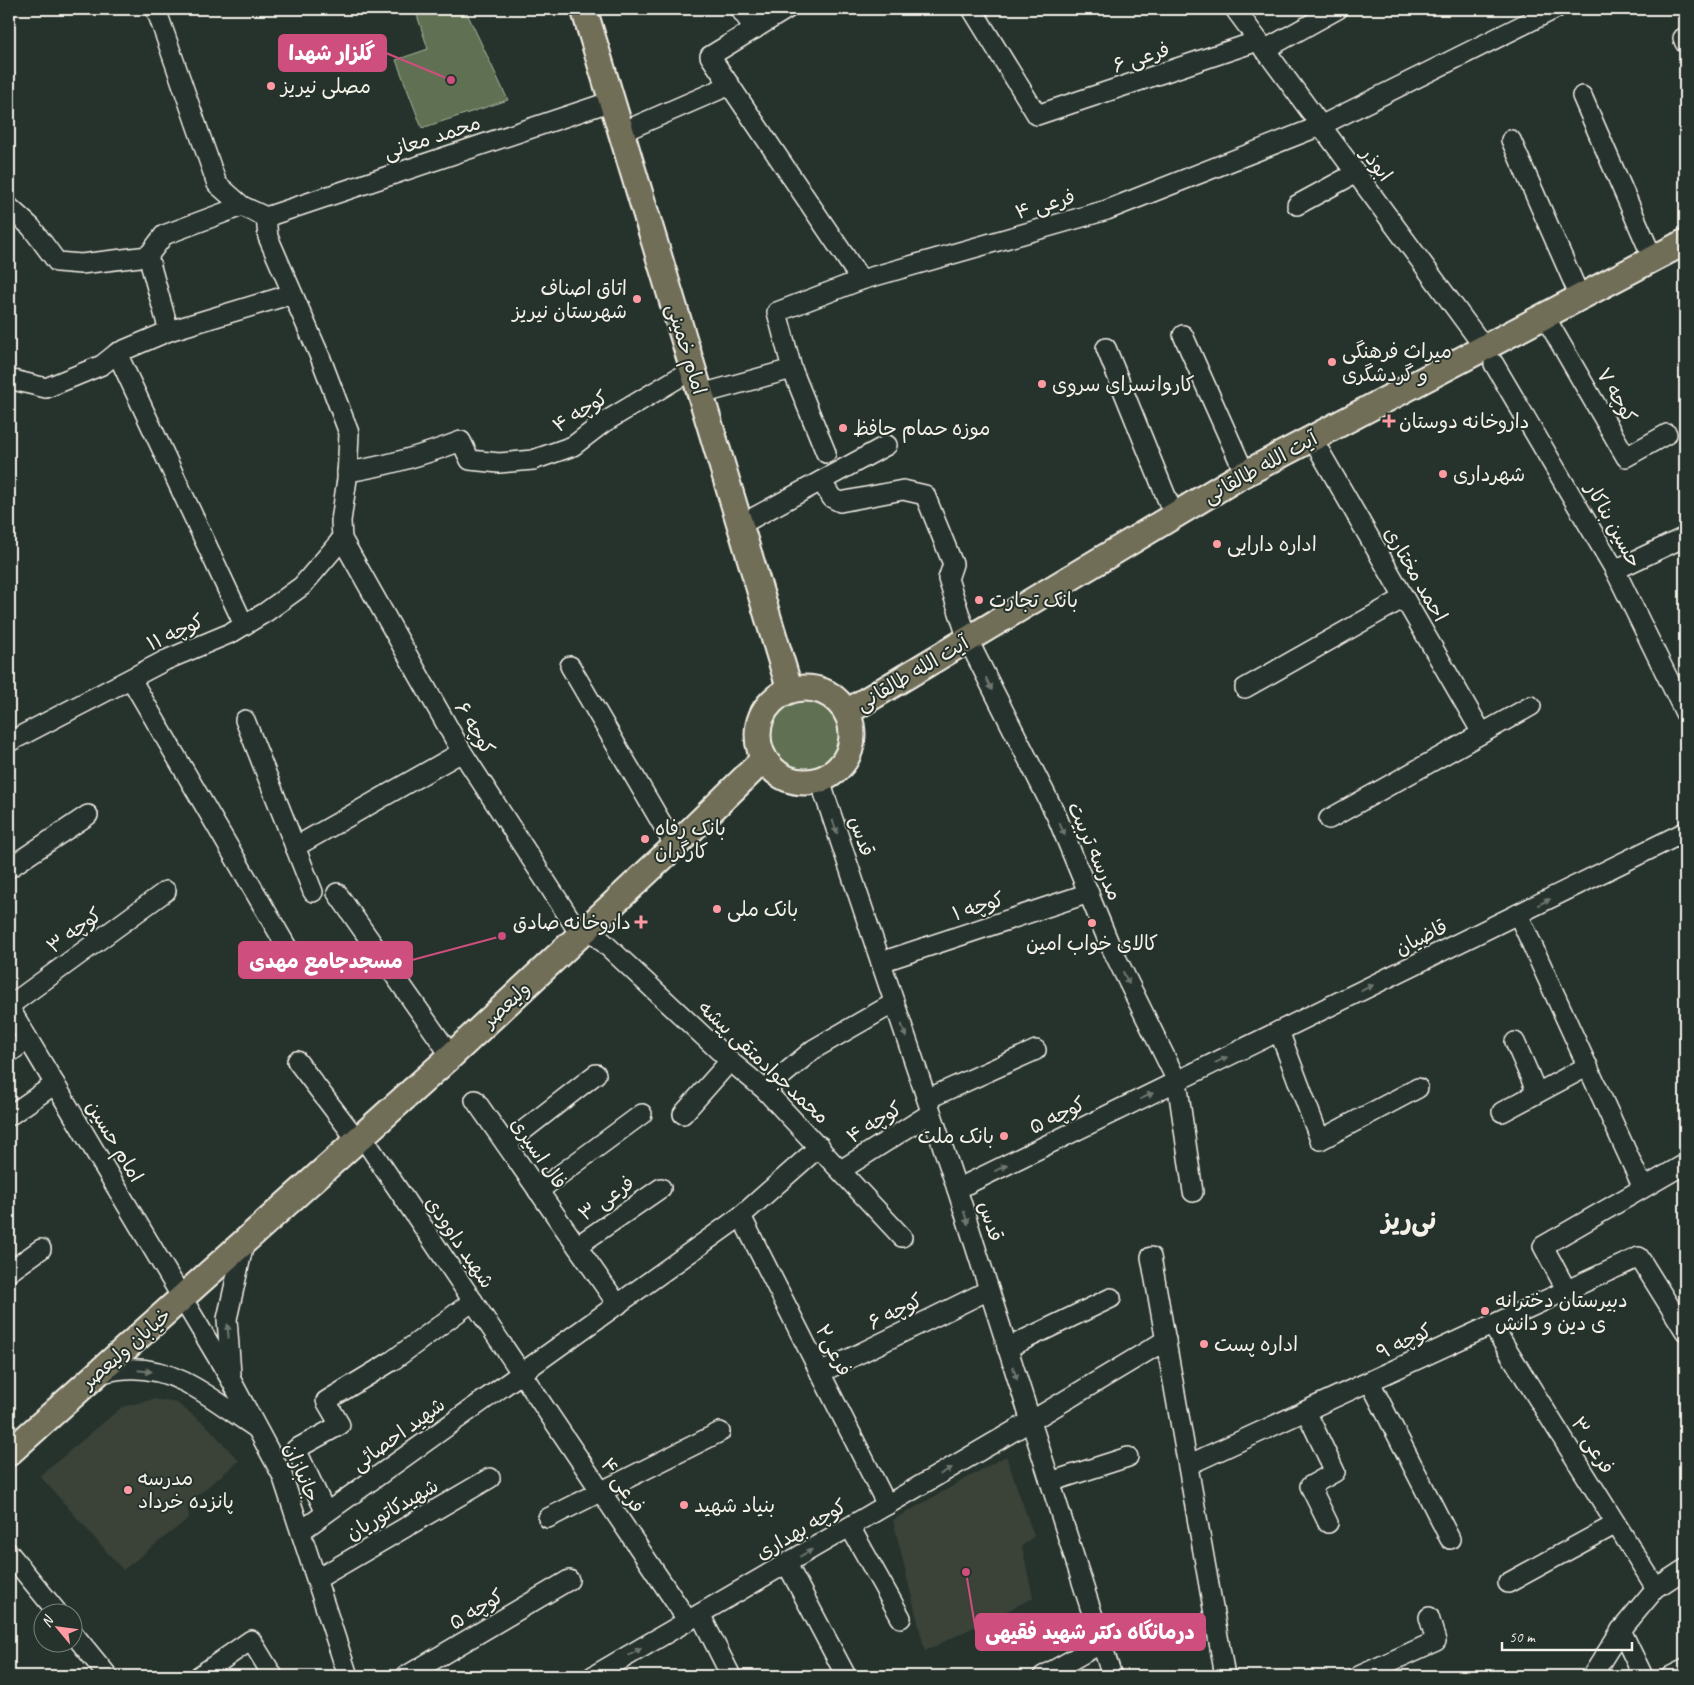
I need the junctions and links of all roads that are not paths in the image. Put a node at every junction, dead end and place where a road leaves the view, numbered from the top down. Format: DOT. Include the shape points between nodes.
graph roads {
  1 [pos="156,9"];
  2 [pos="584,9"];
  3 [pos="740,9"];
  4 [pos="787,9"];
  5 [pos="972,9"];
  6 [pos="1234,9"];
  7 [pos="1338,9"];
  8 [pos="1555,9"];
  9 [pos="755,30"];
  10 [pos="1261,45"];
  11 [pos="730,85"];
  12 [pos="1582,96"];
  13 [pos="612,101"];
  14 [pos="1320,126"];
  15 [pos="622,132"];
  16 [pos="1511,140"];
  17 [pos="1356,173"];
  18 [pos="1298,205"];
  19 [pos="242,206"];
  20 [pos="9,207"];
  21 [pos="266,216"];
  22 [pos="1685,242"];
  23 [pos="148,256"];
  24 [pos="1653,259"];
  25 [pos="861,280"];
  26 [pos="292,294"];
  27 [pos="1580,297"];
  28 [pos="1544,315"];
  29 [pos="170,331"];
  30 [pos="1183,335"];
  31 [pos="1106,348"];
  32 [pos="118,353"];
  33 [pos="1489,355"];
  34 [pos="693,369"];
  35 [pos="792,369"];
  36 [pos="9,379"];
  37 [pos="701,394"];
  38 [pos="1668,434"];
  39 [pos="1312,438"];
  40 [pos="888,445"];
  41 [pos="826,453"];
  42 [pos="347,472"];
  43 [pos="1245,474"];
  44 [pos="821,481"];
  45 [pos="1174,516"];
  46 [pos="740,525"];
  47 [pos="1685,537"];
  48 [pos="342,538"];
  49 [pos="1615,570"];
  50 [pos="1404,598"];
  51 [pos="244,625"];
  52 [pos="968,640"];
  53 [pos="570,666"];
  54 [pos="131,679"];
  55 [pos="1245,688"];
  56 [pos="790,690"];
  57 [pos="1531,706"];
  58 [pos="847,712"];
  59 [pos="1685,713"];
  60 [pos="245,720"];
  61 [pos="1482,733"];
  62 [pos="9,742"];
  63 [pos="462,752"];
  64 [pos="764,759"];
  65 [pos="820,781"];
  66 [pos="88,815"];
  67 [pos="1329,819"];
  68 [pos="1685,832"];
  69 [pos="675,846"];
  70 [pos="295,847"];
  71 [pos="9,868"];
  72 [pos="166,891"];
  73 [pos="313,892"];
  74 [pos="337,893"];
  75 [pos="1089,893"];
  76 [pos="1518,914"];
  77 [pos="584,930"];
  78 [pos="288,950"];
  79 [pos="881,962"];
  80 [pos="894,1003"];
  81 [pos="9,1006"];
  82 [pos="1279,1032"];
  83 [pos="28,1039"];
  84 [pos="1515,1042"];
  85 [pos="1036,1050"];
  86 [pos="9,1053"];
  87 [pos="451,1056"];
  88 [pos="297,1061"];
  89 [pos="730,1061"];
  90 [pos="1588,1066"];
  91 [pos="596,1074"];
  92 [pos="1177,1081"];
  93 [pos="54,1084"];
  94 [pos="1418,1088"];
  95 [pos="765,1090"];
  96 [pos="1537,1093"];
  97 [pos="475,1100"];
  98 [pos="929,1106"];
  99 [pos="1502,1112"];
  100 [pos="642,1114"];
  101 [pos="683,1114"];
  102 [pos="9,1116"];
  103 [pos="359,1138"];
  104 [pos="506,1144"];
  105 [pos="820,1146"];
  106 [pos="1685,1164"];
  107 [pos="841,1170"];
  108 [pos="661,1188"];
  109 [pos="1643,1188"];
  110 [pos="957,1189"];
  111 [pos="538,1191"];
  112 [pos="1193,1192"];
  113 [pos="742,1216"];
  114 [pos="902,1237"];
  115 [pos="244,1243"];
  116 [pos="577,1246"];
  117 [pos="41,1249"];
  118 [pos="1151,1257"];
  119 [pos="9,1272"];
  120 [pos="989,1290"];
  121 [pos="1567,1291"];
  122 [pos="184,1298"];
  123 [pos="1111,1298"];
  124 [pos="473,1301"];
  125 [pos="618,1305"];
  126 [pos="1492,1325"];
  127 [pos="1685,1330"];
  128 [pos="1166,1340"];
  129 [pos="1008,1348"];
  130 [pos="521,1373"];
  131 [pos="820,1373"];
  132 [pos="96,1374"];
  133 [pos="232,1380"];
  134 [pos="1370,1382"];
  135 [pos="1306,1411"];
  136 [pos="1031,1421"];
  137 [pos="258,1430"];
  138 [pos="720,1432"];
  139 [pos="9,1453"];
  140 [pos="1128,1457"];
  141 [pos="1188,1465"];
  142 [pos="490,1478"];
  143 [pos="1050,1482"];
  144 [pos="601,1492"];
  145 [pos="887,1505"];
  146 [pos="326,1513"];
  147 [pos="548,1518"];
  148 [pos="1328,1523"];
  149 [pos="1616,1524"];
  150 [pos="850,1527"];
  151 [pos="301,1531"];
  152 [pos="1450,1539"];
  153 [pos="9,1553"];
  154 [pos="787,1564"];
  155 [pos="1685,1568"];
  156 [pos="318,1579"];
  157 [pos="569,1580"];
  158 [pos="1508,1583"];
  159 [pos="1656,1588"];
  160 [pos="49,1602"];
  161 [pos="1429,1617"];
  162 [pos="694,1618"];
  163 [pos="901,1618"];
  164 [pos="1621,1630"];
  165 [pos="82,1644"];
  166 [pos="1102,1644"];
  167 [pos="1685,1669"];
  168 [pos="108,1676"];
  169 [pos="199,1676"];
  170 [pos="273,1676"];
  171 [pos="348,1676"];
  172 [pos="406,1676"];
  173 [pos="593,1676"];
  174 [pos="731,1676"];
  175 [pos="846,1676"];
  176 [pos="1043,1676"];
  177 [pos="1112,1676"];
  178 [pos="1225,1676"];
  179 [pos="1359,1676"];
  180 [pos="1592,1676"];
  181 [pos="1643,1676"];
  182 [pos="1671,1676"];
  1 -- 19 [label="street" via="217,184"];
  2 -- 13 [label="main road, امام خمینی"];
  3 -- 9 [label="street"];
  4 -- 9 [label="street"];
  5 -- 10 [label="street, فرعی ۶" via="1037,115"];
  6 -- 10 [label="street, ابوذر"];
  7 -- 10 [label="street, فرعی ۶"];
  8 -- 14 [label="street, فرعی ۴"];
  9 -- 11 [label="street" via="710,56"];
  10 -- 14 [label="street, ابوذر"];
  11 -- 15 [label="street"];
  11 -- 25 [label="street"];
  12 -- 24 [label="street"];
  13 -- 15 [label="main road, امام خمینی"];
  13 -- 21 [label="street, محمد معانی"];
  14 -- 17 [label="street, ابوذر"];
  14 -- 25 [label="street, فرعی ۴" via="1106,210"];
  15 -- 34 [label="main road, امام خمینی"];
  16 -- 27 [label="street"];
  17 -- 18 [label="street"];
  17 -- 33 [label="street, ابوذر"];
  19 -- 21 [label="street"];
  19 -- 23 [label="street" via="164,235"];
  20 -- 23 [label="street" via="31,227 57,262 81,264"];
  21 -- 26 [label="street" via="268,236"];
  22 -- 24 [label="main road, آیت الله طالقانی"];
  23 -- 29 [label="street"];
  24 -- 27 [label="main road, آیت الله طالقانی"];
  25 -- 35 [label="street, فرعی ۴" via="777,312"];
  26 -- 29 [label="street"];
  26 -- 42 [label="street" via="321,359 348,433"];
  27 -- 28 [label="main road, آیت الله طالقانی"];
  28 -- 33 [label="main road, آیت الله طالقانی"];
  28 -- 38 [label="street, کوچه ۷" via="1626,457"];
  29 -- 32 [label="street"];
  30 -- 43 [label="street"];
  31 -- 45 [label="street"];
  32 -- 36 [label="street" via="102,365 46,388"];
  32 -- 51 [label="street"];
  33 -- 39 [label="main road, آیت الله طالقانی"];
  33 -- 49 [label="street, حسین بناکار"];
  34 -- 37 [label="main road, امام خمینی"];
  34 -- 42 [label="street, کوچه ۴" via="603,423 573,446 533,460 499,463 470,460 461,441 414,458"];
  35 -- 37 [label="street"];
  35 -- 41 [label="street"];
  37 -- 46 [label="main road, امام خمینی"];
  39 -- 43 [label="main road, آیت الله طالقانی"];
  39 -- 50 [label="street, احمد مختاری"];
  40 -- 44 [label="street"];
  42 -- 48 [label="street"];
  43 -- 45 [label="main road, آیت الله طالقانی"];
  44 -- 46 [label="street"];
  44 -- 52 [label="street, مدرسه تربیت" via="832,498 840,502 904,490 925,495 953,564 948,580"];
  45 -- 52 [label="main road, آیت الله طالقانی"];
  46 -- 56 [label="main road, امام خمینی"];
  47 -- 49 [label="street"];
  48 -- 51 [label="street, کوچه ۱۱" via="302,586"];
  48 -- 63 [label="street, ۶ کوچه"];
  49 -- 59 [label="street, حسین بناکار"];
  50 -- 55 [label="street"];
  50 -- 61 [label="street, احمد مختاری"];
  51 -- 54 [label="street, کوچه ۱۱"];
  52 -- 58 [label="main road, آیت الله طالقانی"];
  52 -- 75 [label="street, مدرسه تربیت, one-way" via="1056,817"];
  53 -- 69 [label="street"];
  54 -- 62 [label="street, کوچه ۱۱"];
  54 -- 78 [label="street"];
  56 -- 58 [label="main road" via="823,691 837,699"];
  56 -- 64 [label="main road" via="778,696 761,718 759,746"];
  57 -- 61 [label="street"];
  58 -- 65 [label="main road" via="852,732 850,753 832,775"];
  60 -- 70 [label="street"];
  61 -- 67 [label="street"];
  63 -- 70 [label="street"];
  63 -- 77 [label="street, ۶ کوچه"];
  64 -- 65 [label="main road" via="774,772 788,780"];
  64 -- 69 [label="main road, ولیعصر"];
  65 -- 79 [label="street, قدس, one-way"];
  66 -- 71 [label="street"];
  76 -- 68 [label="street, قاضیان, one-way"];
  69 -- 77 [label="main road, ولیعصر"];
  70 -- 73 [label="street"];
  72 -- 81 [label="street, کوچه ۳"];
  74 -- 87 [label="street"];
  75 -- 79 [label="street, کوچه ۱"];
  75 -- 92 [label="street, مدرسه تربیت, one-way" via="1109,942"];
  82 -- 76 [label="street, قاضیان, one-way"];
  76 -- 90 [label="street"];
  77 -- 87 [label="main road, ولیعصر"];
  77 -- 89 [label="street, محمدجوادمتقی پیشه"];
  79 -- 80 [label="street, قدس"];
  80 -- 95 [label="street" via="814,1049"];
  80 -- 98 [label="street, قدس, one-way"];
  81 -- 83 [label="street, امام حسین"];
  92 -- 82 [label="street, قاضیان, one-way"];
  82 -- 94 [label="street" via="1320,1140"];
  83 -- 86 [label="street"];
  83 -- 93 [label="street, امام حسین"];
  84 -- 96 [label="street"];
  85 -- 98 [label="street"];
  87 -- 103 [label="main road, ولیعصر"];
  88 -- 103 [label="street, شهید داوودی"];
  89 -- 95 [label="street, محمدجوادمتقی پیشه"];
  89 -- 101 [label="street"];
  90 -- 96 [label="street"];
  90 -- 109 [label="street"];
  91 -- 104 [label="street"];
  110 -- 92 [label="street, کوچه ۵, one-way"];
  92 -- 112 [label="street, مدرسه تربیت"];
  93 -- 102 [label="street"];
  93 -- 122 [label="street, امام حسین"];
  95 -- 105 [label="street, محمدجوادمتقی پیشه"];
  96 -- 99 [label="street"];
  97 -- 104 [label="street, فال اسیری"];
  98 -- 107 [label="street, کوچه ۴"];
  98 -- 110 [label="street, قدس"];
  100 -- 111 [label="street"];
  103 -- 115 [label="main road, ولیعصر"];
  103 -- 124 [label="street, شهید داوودی"];
  104 -- 111 [label="street, فال اسیری"];
  105 -- 107 [label="street, محمدجوادمتقی پیشه"];
  105 -- 113 [label="street, شهید احصائی"];
  106 -- 109 [label="street"];
  107 -- 114 [label="street, محمدجوادمتقی پیشه"];
  108 -- 116 [label="street, فرعی ۳"];
  109 -- 121 [label="street" via="1543,1246"];
  110 -- 120 [label="street, قدس, one-way"];
  111 -- 116 [label="street, فال اسیری"];
  113 -- 125 [label="street, شهید احصائی"];
  113 -- 131 [label="street, فرعی۲"];
  115 -- 122 [label="main road, خیابان ولیعصر"];
  133 -- 115 [label="street, one-way" via="226,1319"];
  116 -- 125 [label="street, فال اسیری"];
  117 -- 119 [label="street"];
  118 -- 128 [label="street"];
  120 -- 129 [label="street, قدس"];
  120 -- 131 [label="street, کوچه ۶"];
  121 -- 126 [label="street, کوچه ۹"];
  121 -- 127 [label="street, کوچه ۹" via="1639,1257"];
  122 -- 132 [label="main road, خیابان ولیعصر"];
  122 -- 133 [label="street, جانبازان"];
  123 -- 129 [label="street"];
  124 -- 130 [label="street, شهید داوودی"];
  124 -- 146 [label="street" via="392,1361 326,1401 340,1425 296,1449"];
  125 -- 130 [label="street, شهید احصائی"];
  126 -- 134 [label="street, کوچه ۹"];
  126 -- 149 [label="street, فرعی ۳"];
  128 -- 136 [label="street, کوچه بهداری"];
  128 -- 141 [label="street"];
  129 -- 136 [label="street, قدس, one-way"];
  130 -- 144 [label="street, فرعی ۴"];
  130 -- 146 [label="street, شهید احصائی"];
  131 -- 145 [label="street, فرعی۲"];
  132 -- 137 [label="street, one-way" via="128,1369 156,1372 186,1382"];
  132 -- 139 [label="main road, خیابان ولیعصر"];
  133 -- 137 [label="street, جانبازان"];
  134 -- 135 [label="street, کوچه ۹"];
  134 -- 152 [label="street"];
  135 -- 141 [label="street, کوچه ۹"];
  135 -- 148 [label="street" via="1335,1472 1310,1486"];
  136 -- 143 [label="street, قدس"];
  145 -- 136 [label="street, کوچه بهداری, one-way"];
  137 -- 151 [label="street, جانبازان" via="282,1474"];
  138 -- 144 [label="street"];
  140 -- 143 [label="street"];
  141 -- 178 [label="street"];
  142 -- 156 [label="street, شهیدکاتوریان"];
  143 -- 166 [label="street, قدس"];
  144 -- 147 [label="street"];
  144 -- 162 [label="street, فرعی ۴"];
  145 -- 150 [label="street, کوچه بهداری"];
  146 -- 151 [label="street, شهید احصائی"];
  149 -- 158 [label="street"];
  149 -- 159 [label="street, فرعی ۳"];
  154 -- 150 [label="street, کوچه بهداری, one-way"];
  150 -- 163 [label="street"];
  151 -- 156 [label="street, جانبازان"];
  153 -- 160 [label="street"];
  154 -- 162 [label="street, کوچه بهداری"];
  154 -- 175 [label="street"];
  155 -- 159 [label="street"];
  156 -- 171 [label="street, جانبازان"];
  157 -- 172 [label="street, کوچه ۵"];
  159 -- 164 [label="street"];
  161 -- 179 [label="street" via="1436,1641"];
  173 -- 162 [label="street, کوچه بهداری, one-way"];
  162 -- 174 [label="street, فرعی ۴"];
  164 -- 180 [label="street"];
  164 -- 181 [label="street"];
  165 -- 168 [label="street"];
  166 -- 176 [label="street"];
  166 -- 177 [label="street, قدس"];
  167 -- 182 [label="street"];
  169 -- 170 [label="street" via="250,1640"];
}
